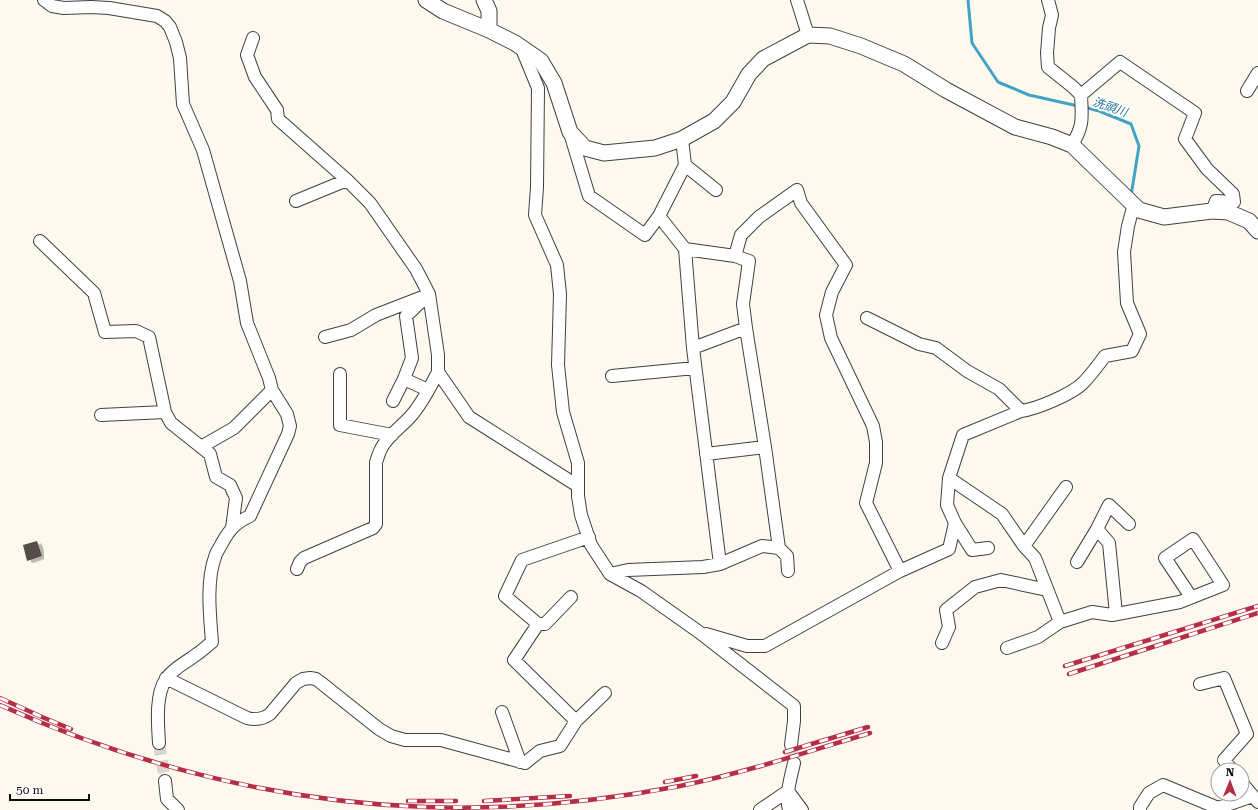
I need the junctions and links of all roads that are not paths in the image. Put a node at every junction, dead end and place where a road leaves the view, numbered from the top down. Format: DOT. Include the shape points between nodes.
graph roads {
  1 [pos="44,0"];
  2 [pos="426,0"];
  3 [pos="484,0"];
  4 [pos="797,0"];
  5 [pos="1048,0"];
  6 [pos="489,30"];
  7 [pos="808,35"];
  8 [pos="253,38"];
  9 [pos="522,49"];
  10 [pos="1258,73"];
  11 [pos="1247,91"];
  12 [pos="1081,95"];
  13 [pos="570,132"];
  14 [pos="682,139"];
  15 [pos="1072,145"];
  16 [pos="685,164"];
  17 [pos="347,180"];
  18 [pos="716,190"];
  19 [pos="296,201"];
  20 [pos="1134,204"];
  21 [pos="1212,211"];
  22 [pos="659,216"];
  23 [pos="1258,230"];
  24 [pos="40,241"];
  25 [pos="685,249"];
  26 [pos="735,256"];
  27 [pos="429,294"];
  28 [pos="867,318"];
  29 [pos="746,328"];
  30 [pos="325,337"];
  31 [pos="693,348"];
  32 [pos="695,368"];
  33 [pos="438,372"];
  34 [pos="340,374"];
  35 [pos="612,376"];
  36 [pos="404,379"];
  37 [pos="272,390"];
  38 [pos="428,390"];
  39 [pos="393,401"];
  40 [pos="1021,411"];
  41 [pos="165,412"];
  42 [pos="101,415"];
  43 [pos="392,435"];
  44 [pos="201,447"];
  45 [pos="766,447"];
  46 [pos="706,454"];
  47 [pos="950,478"];
  48 [pos="578,486"];
  49 [pos="1066,487"];
  50 [pos="955,523"];
  51 [pos="1129,524"];
  52 [pos="232,528"];
  53 [pos="1097,530"];
  54 [pos="589,537"];
  55 [pos="1024,546"];
  56 [pos="779,548"];
  57 [pos="988,548"];
  58 [pos="1077,562"];
  59 [pos="720,564"];
  60 [pos="297,569"];
  61 [pos="788,571"];
  62 [pos="900,571"];
  63 [pos="610,574"];
  64 [pos="1047,590"];
  65 [pos="571,597"];
  66 [pos="1191,597"];
  67 [pos="1116,614"];
  68 [pos="1060,622"];
  69 [pos="538,624"];
  70 [pos="699,632"];
  71 [pos="942,643"];
  72 [pos="1007,648"];
  73 [pos="166,678"];
  74 [pos="1200,684"];
  75 [pos="605,693"];
  76 [pos="502,712"];
  77 [pos="576,721"];
  78 [pos="159,743"];
  79 [pos="791,745"];
  80 [pos="520,762"];
  81 [pos="1226,762"];
  82 [pos="794,763"];
  83 [pos="165,781"];
  84 [pos="788,791"];
  85 [pos="1255,799"];
  86 [pos="178,810"];
  87 [pos="760,810"];
  88 [pos="789,810"];
  89 [pos="802,810"];
  90 [pos="1140,810"];
  1 -- 37 [label="street" via="52,6 64,8 109,8 156,16 170,27 180,58 183,104 203,150 240,281 247,323"];
  2 -- 6 [label="street" via="442,11"];
  3 -- 6 [label="street" via="490,11"];
  4 -- 7 [label="street"];
  5 -- 12 [label="street" via="1052,15 1047,53 1048,67"];
  6 -- 9 [label="street"];
  7 -- 14 [label="street" via="763,60 749,74 733,102 714,121"];
  7 -- 15 [label="street" via="830,36 861,46 904,64 1015,128 1052,136"];
  8 -- 17 [label="street" via="247,55 255,77 277,110 278,119"];
  9 -- 13 [label="street" via="541,61 548,72"];
  9 -- 48 [label="street" via="538,88 535,215 557,265 560,294 558,365 563,412 578,463"];
  10 -- 11 [label="street"];
  12 -- 15 [label="street" via="1082,118 1079,133"];
  12 -- 21 [label="street" via="1120,62 1194,113 1185,139 1207,169 1233,194 1234,202 1216,201"];
  13 -- 14 [label="street" via="585,148 604,153 655,148"];
  13 -- 22 [label="street" via="589,196 645,235"];
  14 -- 16 [label="street"];
  15 -- 20 [label="street"];
  16 -- 18 [label="street"];
  16 -- 22 [label="street"];
  17 -- 19 [label="street"];
  17 -- 27 [label="street" via="370,203 416,269"];
  20 -- 21 [label="street" via="1140,210 1164,217"];
  20 -- 40 [label="street" via="1124,252 1127,303 1140,334 1132,351 1105,356 1083,384 1063,396"];
  21 -- 23 [label="street" via="1228,212 1249,221"];
  22 -- 25 [label="street"];
  24 -- 41 [label="street" via="94,293 105,332 136,331 149,337"];
  25 -- 26 [label="street"];
  25 -- 31 [label="street"];
  26 -- 29 [label="street" via="750,261 743,304"];
  26 -- 62 [label="street" via="741,235 759,217 797,190 801,203 846,265 832,292 826,315 831,338 873,426 876,462 866,503"];
  27 -- 30 [label="street" via="376,315 351,330"];
  27 -- 33 [label="street"];
  27 -- 36 [label="street" via="406,316 412,358"];
  28 -- 40 [label="street" via="919,344 936,348 967,371 998,389"];
  29 -- 31 [label="street"];
  29 -- 45 [label="street"];
  31 -- 32 [label="street"];
  32 -- 35 [label="street"];
  32 -- 46 [label="street"];
  33 -- 38 [label="street"];
  33 -- 48 [label="street" via="469,417"];
  34 -- 43 [label="street" via="340,425"];
  36 -- 38 [label="street"];
  36 -- 39 [label="street"];
  37 -- 44 [label="street" via="234,428"];
  37 -- 52 [label="street" via="287,414 290,426 288,434 250,516"];
  38 -- 43 [label="street" via="411,416"];
  40 -- 47 [label="street" via="963,435"];
  41 -- 42 [label="street"];
  41 -- 44 [label="street" via="170,423"];
  43 -- 60 [label="street" via="382,446 376,462 376,524 373,528 304,558"];
  44 -- 52 [label="street" via="210,454 216,477 230,486 236,498"];
  45 -- 46 [label="street"];
  45 -- 56 [label="street"];
  46 -- 59 [label="street"];
  47 -- 50 [label="street" via="947,505"];
  47 -- 55 [label="street" via="1002,514"];
  48 -- 54 [label="street" via="581,515"];
  49 -- 55 [label="street"];
  50 -- 57 [label="street" via="972,550"];
  50 -- 62 [label="street" via="949,549"];
  51 -- 53 [label="street" via="1109,504"];
  52 -- 73 [label="street" via="215,556 212,570 209,604 212,642"];
  53 -- 58 [label="street"];
  53 -- 67 [label="street" via="1109,543"];
  54 -- 63 [label="street" via="591,545"];
  54 -- 69 [label="street" via="522,560 505,596"];
  55 -- 64 [label="street" via="1035,558"];
  56 -- 59 [label="street" via="762,546"];
  56 -- 61 [label="street" via="787,556"];
  59 -- 63 [label="street" via="628,570"];
  62 -- 70 [label="street" via="765,646 747,646"];
  63 -- 70 [label="street" via="641,591"];
  64 -- 68 [label="street"];
  64 -- 71 [label="street" via="1001,580 975,587 946,610 949,627"];
  65 -- 69 [label="street" via="545,624"];
  66 -- 66 [label="street" via="1223,585 1193,539 1165,558"];
  66 -- 67 [label="street" via="1180,602"];
  67 -- 68 [label="street" via="1092,612"];
  68 -- 72 [label="street" via="1038,637"];
  69 -- 77 [label="street" via="514,660"];
  70 -- 79 [label="street" via="794,706"];
  73 -- 78 [label="street" via="159,702"];
  73 -- 80 [label="street" via="247,718 255,719 265,718 270,714 296,683 303,679 316,679 391,736 405,740 441,740"];
  74 -- 81 [label="street" via="1224,678 1247,734 1224,760"];
  75 -- 77 [label="street"];
  76 -- 80 [label="street"];
  77 -- 80 [label="street" via="560,746 540,751 525,763"];
  82 -- 84 [label="street"];
  83 -- 86 [label="street" via="167,799"];
  84 -- 87 [label="street"];
  84 -- 88 [label="street"];
  84 -- 89 [label="street"];
  85 -- 90 [label="street" via="1218,808 1163,785 1149,792"];
}
